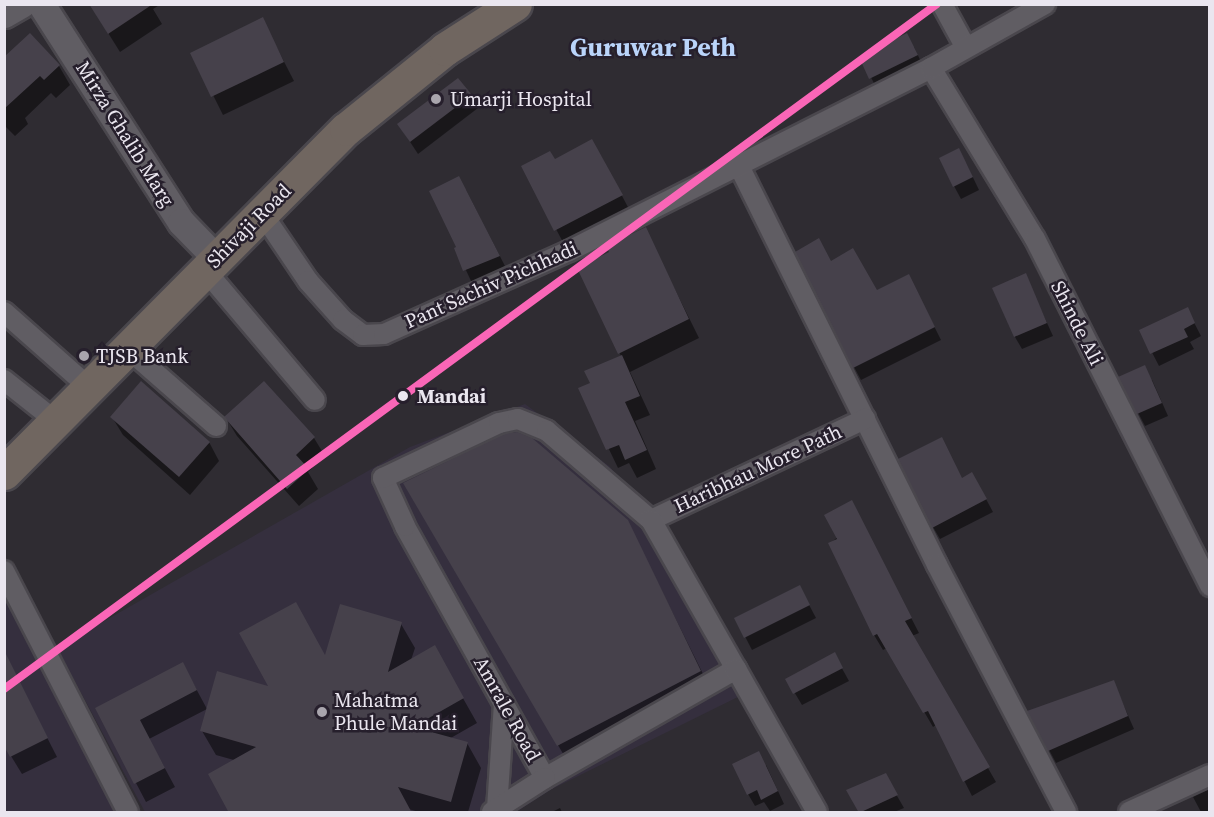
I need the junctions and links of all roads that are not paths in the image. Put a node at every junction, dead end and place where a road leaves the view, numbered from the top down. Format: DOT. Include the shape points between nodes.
graph roads {
  1 [pos="21,4"];
  2 [pos="41,4"];
  3 [pos="515,4"];
  4 [pos="942,4"];
  5 [pos="1045,4"];
  6 [pos="4,14"];
  7 [pos="965,46"];
  8 [pos="931,68"];
  9 [pos="738,164"];
  10 [pos="262,213"];
  11 [pos="211,264"];
  12 [pos="4,312"];
  13 [pos="128,349"];
  14 [pos="4,380"];
  15 [pos="90,388"];
  16 [pos="315,400"];
  17 [pos="865,419"];
  18 [pos="57,422"];
  19 [pos="216,426"];
  20 [pos="4,473"];
  21 [pos="651,520"];
  22 [pos="4,571"];
  23 [pos="1209,586"];
  24 [pos="736,669"];
  25 [pos="504,704"];
  26 [pos="1209,775"];
  27 [pos="545,778"];
  28 [pos="495,811"];
  29 [pos="128,813"];
  30 [pos="817,813"];
  31 [pos="1066,813"];
  32 [pos="1129,813"];
  1 -- 6 [label="street"];
  2 -- 11 [label="street, Mirza Ghalib Marg"];
  3 -- 10 [label="highway, Shivaji Road" via="445,49 346,129"];
  4 -- 7 [label="street"];
  5 -- 7 [label="street, Pant Sachiv Pichhadi"];
  7 -- 8 [label="street, Pant Sachiv Pichhadi"];
  8 -- 9 [label="street, Pant Sachiv Pichhadi"];
  8 -- 23 [label="street, Shinde Ali" via="1035,239"];
  9 -- 10 [label="street, Pant Sachiv Pichhadi" via="569,251 384,334 363,335 343,320 308,280"];
  9 -- 17 [label="street"];
  10 -- 11 [label="highway, Shivaji Road"];
  11 -- 13 [label="highway, Shivaji Road"];
  11 -- 16 [label="street"];
  12 -- 15 [label="street"];
  13 -- 15 [label="highway, Shivaji Road"];
  13 -- 19 [label="street"];
  14 -- 18 [label="street"];
  15 -- 18 [label="highway, Shivaji Road"];
  17 -- 21 [label="street, Haribhau More Path"];
  17 -- 31 [label="street"];
  18 -- 20 [label="highway, Shivaji Road"];
  21 -- 24 [label="street"];
  21 -- 25 [label="street, Amrale Road" via="547,431 518,419 499,423 383,478 405,526"];
  22 -- 29 [label="street"];
  24 -- 27 [label="street, Amrale Road"];
  24 -- 30 [label="street"];
  25 -- 27 [label="street, Amrale Road"];
  25 -- 28 [label="street"];
  26 -- 32 [label="street"];
  27 -- 28 [label="street"];
}
